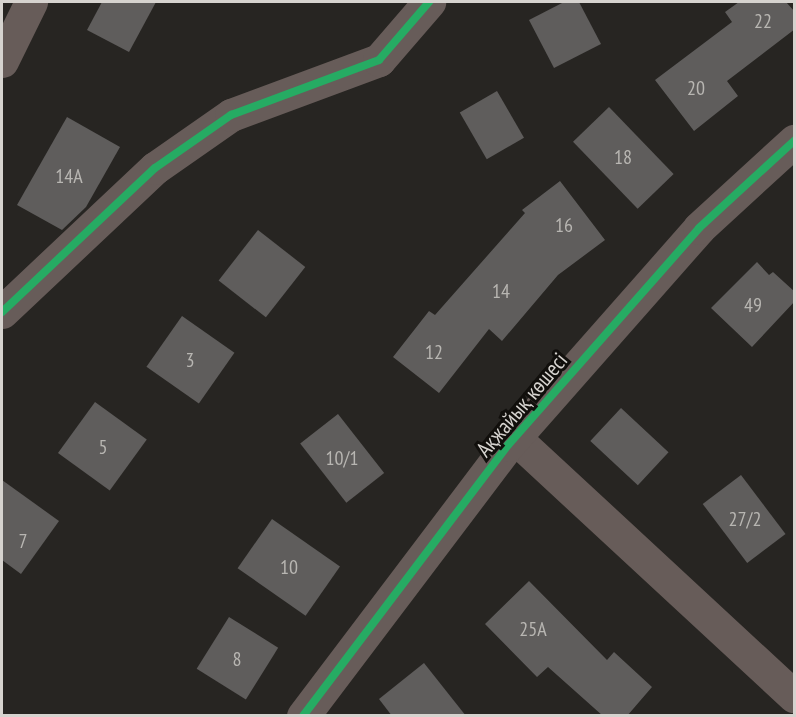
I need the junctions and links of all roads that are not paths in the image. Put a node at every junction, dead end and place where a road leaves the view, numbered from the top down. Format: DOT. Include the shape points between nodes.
graph roads {
  1 [pos="31,2"];
  2 [pos="429,2"];
  3 [pos="2,61"];
  4 [pos="795,141"];
  5 [pos="2,312"];
  6 [pos="515,438"];
  7 [pos="795,696"];
  8 [pos="303,716"];
  1 -- 3 [label="street"];
  2 -- 5 [label="street" via="379,60 231,116 155,168"];
  4 -- 6 [label="street, Ақжайық көшесі" via="699,228"];
  6 -- 7 [label="street"];
  6 -- 8 [label="street, Ақжайық көшесі"];
}
